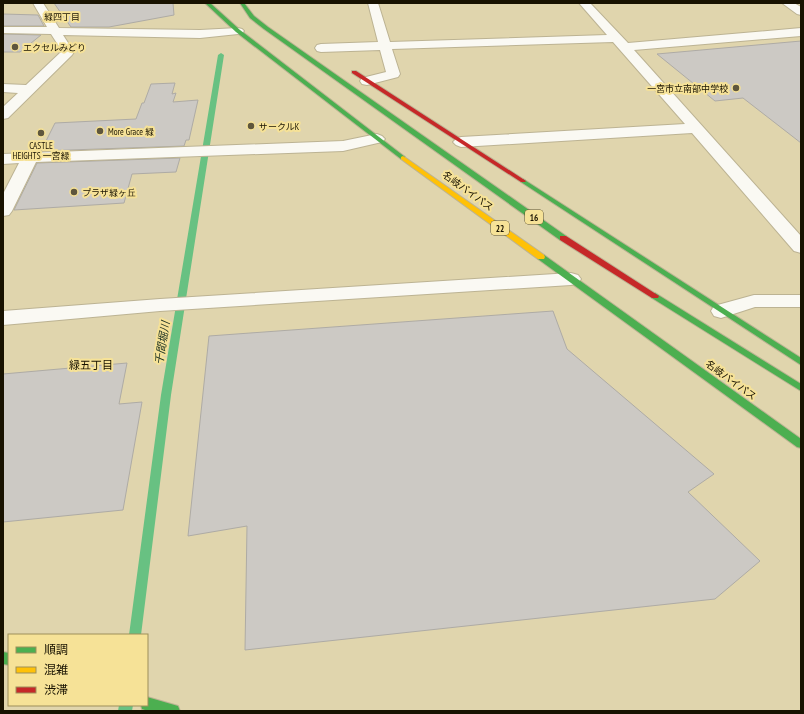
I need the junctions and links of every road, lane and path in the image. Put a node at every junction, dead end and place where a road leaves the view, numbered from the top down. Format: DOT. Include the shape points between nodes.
graph roads {
  1 [pos="38,3"];
  2 [pos="207,3"];
  3 [pos="242,3"];
  4 [pos="373,3"];
  5 [pos="584,3"];
  6 [pos="787,3"];
  7 [pos="801,12"];
  8 [pos="3,30"];
  9 [pos="238,31"];
  10 [pos="56,32"];
  11 [pos="801,32"];
  12 [pos="621,42"];
  13 [pos="385,45"];
  14 [pos="318,46"];
  15 [pos="333,57"];
  16 [pos="344,65"];
  17 [pos="368,82"];
  18 [pos="3,88"];
  19 [pos="29,89"];
  20 [pos="3,115"];
  21 [pos="695,128"];
  22 [pos="376,139"];
  23 [pos="461,142"];
  24 [pos="30,158"];
  25 [pos="3,159"];
  26 [pos="3,211"];
  27 [pos="801,247"];
  28 [pos="571,279"];
  29 [pos="801,301"];
  30 [pos="721,311"];
  31 [pos="3,318"];
  32 [pos="801,362"];
  33 [pos="801,388"];
  34 [pos="801,444"];
  1 -- 10 [label="street"];
  2 -- 9 [label="main road, 名岐バイパス / 22"];
  3 -- 33 [label="main road, 16" via="244,9 255,20 275,35 560,236"];
  4 -- 13 [label="street"];
  5 -- 12 [label="street"];
  6 -- 7 [label="street"];
  8 -- 10 [label="street"];
  9 -- 10 [label="street" via="200,34"];
  9 -- 22 [label="main road, 名岐バイパス / 22"];
  10 -- 19 [label="street" via="68,52"];
  11 -- 12 [label="street"];
  12 -- 13 [label="street"];
  12 -- 21 [label="street"];
  13 -- 14 [label="street"];
  13 -- 17 [label="street" via="393,74"];
  14 -- 15 [label="main road"];
  16 -- 17 [label="main road"];
  17 -- 23 [label="main road"];
  18 -- 19 [label="street"];
  19 -- 20 [label="street"];
  21 -- 23 [label="street"];
  21 -- 27 [label="street"];
  22 -- 24 [label="street" via="343,146"];
  22 -- 28 [label="main road, 名岐バイパス / 22"];
  23 -- 30 [label="main road"];
  24 -- 25 [label="street"];
  24 -- 26 [label="street"];
  28 -- 31 [label="street" via="160,305"];
  28 -- 34 [label="main road, 名岐バイパス / 22"];
  29 -- 30 [label="street" via="754,301"];
  30 -- 32 [label="main road"];
}
